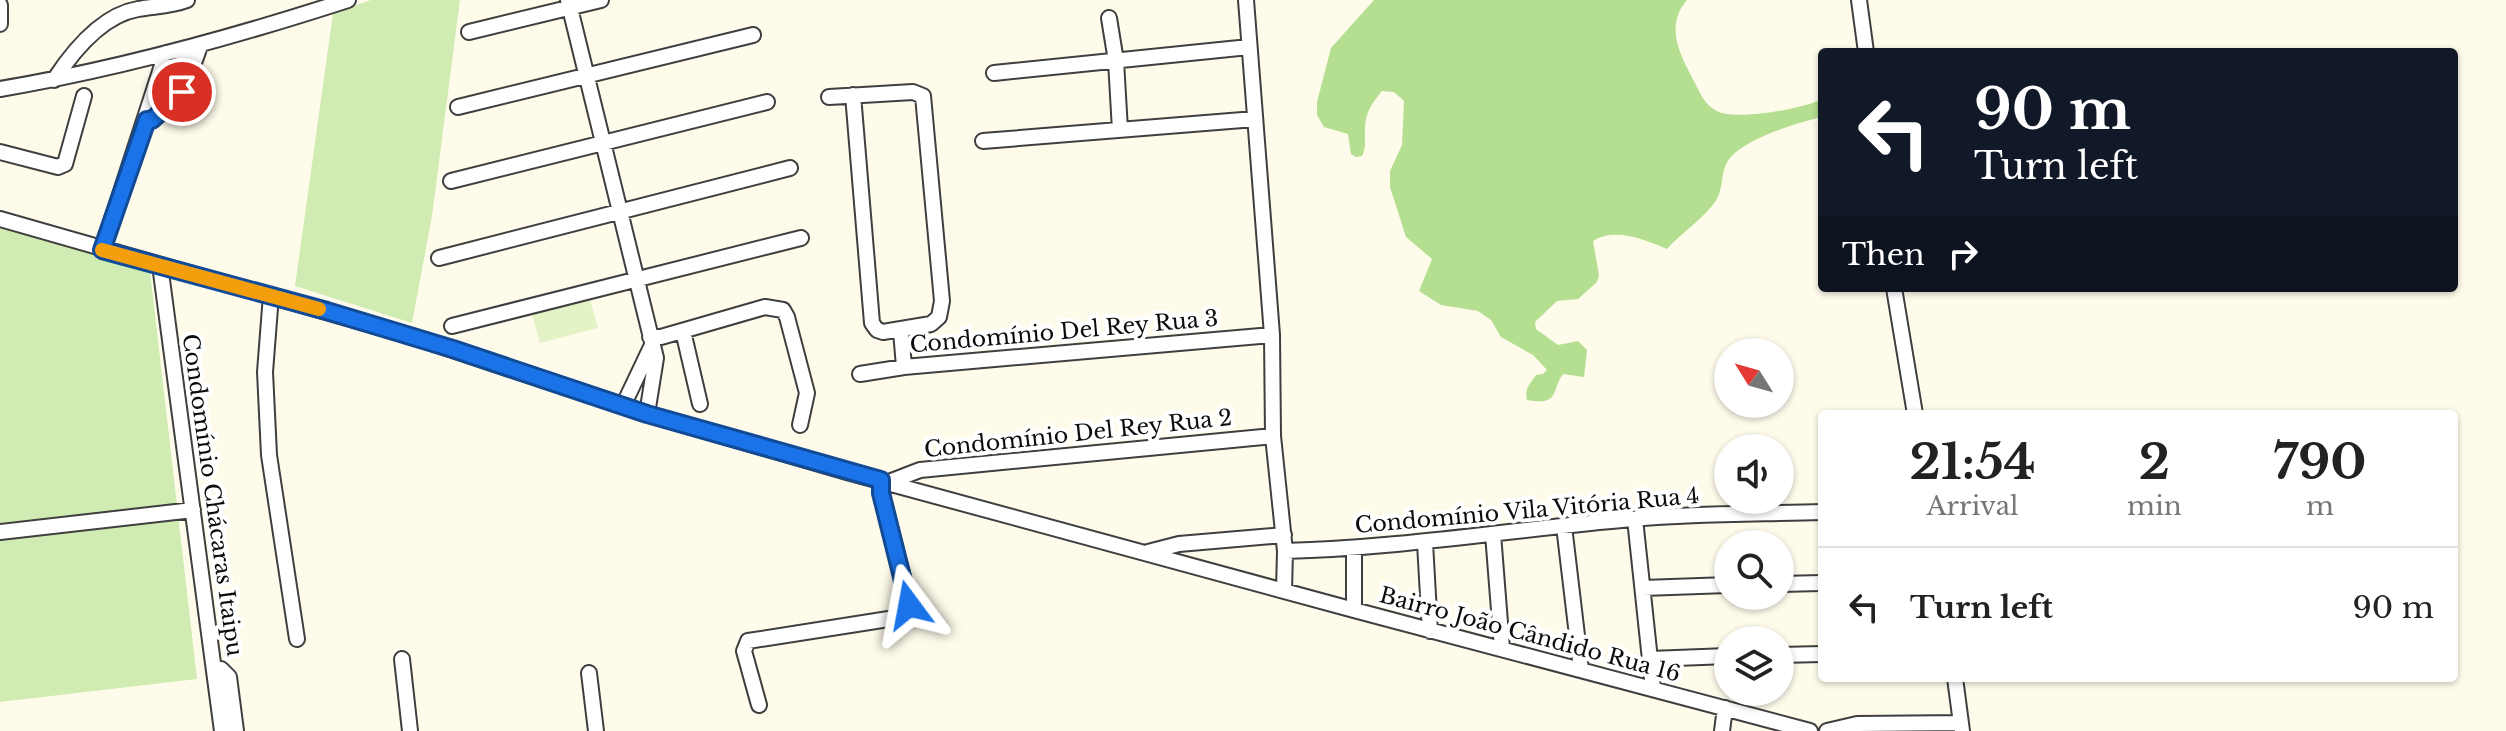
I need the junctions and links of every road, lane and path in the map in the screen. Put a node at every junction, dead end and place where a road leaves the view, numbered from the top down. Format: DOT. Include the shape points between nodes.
graph roads {
  1 [pos="187,0"];
  2 [pos="348,0"];
  3 [pos="601,0"];
  4 [pos="1246,0"];
  5 [pos="1859,0"];
  6 [pos="569,4"];
  7 [pos="0,5"];
  8 [pos="1109,18"];
  9 [pos="0,24"];
  10 [pos="469,32"];
  11 [pos="753,35"];
  12 [pos="194,47"];
  13 [pos="1249,47"];
  14 [pos="1865,48"];
  15 [pos="166,53"];
  16 [pos="1116,61"];
  17 [pos="994,73"];
  18 [pos="588,76"];
  19 [pos="54,80"];
  20 [pos="0,89"];
  21 [pos="853,95"];
  22 [pos="84,96"];
  23 [pos="829,97"];
  24 [pos="767,102"];
  25 [pos="458,107"];
  26 [pos="1255,119"];
  27 [pos="147,120"];
  28 [pos="1120,130"];
  29 [pos="983,141"];
  30 [pos="605,144"];
  31 [pos="0,152"];
  32 [pos="790,168"];
  33 [pos="451,181"];
  34 [pos="622,212"];
  35 [pos="0,219"];
  36 [pos="801,238"];
  37 [pos="102,250"];
  38 [pos="439,258"];
  39 [pos="160,265"];
  40 [pos="638,280"];
  41 [pos="1895,292"];
  42 [pos="271,295"];
  43 [pos="452,326"];
  44 [pos="683,331"];
  45 [pos="901,331"];
  46 [pos="1272,335"];
  47 [pos="651,341"];
  48 [pos="904,367"];
  49 [pos="860,374"];
  50 [pos="700,404"];
  51 [pos="623,406"];
  52 [pos="1914,410"];
  53 [pos="647,414"];
  54 [pos="800,425"];
  55 [pos="1273,436"];
  56 [pos="885,481"];
  57 [pos="193,510"];
  58 [pos="1818,512"];
  59 [pos="1635,519"];
  60 [pos="1564,526"];
  61 [pos="0,532"];
  62 [pos="1493,534"];
  63 [pos="1284,543"];
  64 [pos="1425,543"];
  65 [pos="1354,549"];
  66 [pos="1147,552"];
  67 [pos="1818,583"];
  68 [pos="1794,584"];
  69 [pos="1714,585"];
  70 [pos="1643,588"];
  71 [pos="1284,591"];
  72 [pos="1354,610"];
  73 [pos="1430,631"];
  74 [pos="297,639"];
  75 [pos="1502,648"];
  76 [pos="1818,654"];
  77 [pos="1794,655"];
  78 [pos="1714,657"];
  79 [pos="402,659"];
  80 [pos="1650,659"];
  81 [pos="1581,669"];
  82 [pos="214,670"];
  83 [pos="589,673"];
  84 [pos="1956,682"];
  85 [pos="1653,688"];
  86 [pos="759,705"];
  87 [pos="1725,708"];
  88 [pos="1962,727"];
  89 [pos="222,731"];
  90 [pos="236,731"];
  91 [pos="410,731"];
  92 [pos="596,731"];
  93 [pos="1722,731"];
  94 [pos="1810,731"];
  95 [pos="1827,731"];
  1 -- 19 [label="street" via="122,13 104,24"];
  2 -- 12 [label="street"];
  3 -- 6 [label="street"];
  4 -- 13 [label="street"];
  5 -- 14 [label="street"];
  6 -- 10 [label="street"];
  6 -- 18 [label="street"];
  7 -- 9 [label="street"];
  8 -- 16 [label="street"];
  11 -- 18 [label="street"];
  12 -- 15 [label="street"];
  12 -- 27 [label="street" via="163,112"];
  13 -- 16 [label="street"];
  13 -- 26 [label="street"];
  15 -- 19 [label="street"];
  15 -- 27 [label="street"];
  16 -- 17 [label="street"];
  16 -- 28 [label="street"];
  18 -- 25 [label="street"];
  18 -- 30 [label="street"];
  19 -- 20 [label="street"];
  21 -- 23 [label="street"];
  21 -- 45 [label="street" via="872,323 880,331"];
  21 -- 45 [label="street" via="913,92 924,101 941,313 936,321"];
  22 -- 31 [label="street" via="65,164 58,167"];
  24 -- 30 [label="street"];
  26 -- 28 [label="street"];
  26 -- 46 [label="street"];
  27 -- 37 [label="street"];
  28 -- 29 [label="street"];
  30 -- 33 [label="street"];
  30 -- 34 [label="street"];
  32 -- 34 [label="street"];
  34 -- 38 [label="street"];
  34 -- 40 [label="street"];
  35 -- 37 [label="street"];
  36 -- 40 [label="street"];
  37 -- 39 [label="street, Bairro João Cândido Rua 16"];
  39 -- 42 [label="street, Bairro João Cândido Rua 16"];
  39 -- 57 [label="street, Condomínio Chácaras Itaipu"];
  40 -- 43 [label="street"];
  40 -- 47 [label="street"];
  41 -- 52 [label="street"];
  42 -- 51 [label="street, Bairro João Cândido Rua 16"];
  42 -- 74 [label="street" via="265,372 269,455"];
  44 -- 47 [label="street"];
  44 -- 50 [label="street"];
  44 -- 54 [label="street" via="765,307 783,310 807,393"];
  45 -- 48 [label="street"];
  46 -- 48 [label="street, Condomínio Del Rey Rua 3"];
  46 -- 55 [label="street"];
  47 -- 51 [label="street"];
  47 -- 53 [label="street" via="656,358"];
  48 -- 49 [label="street, Condomínio Del Rey Rua 3"];
  51 -- 53 [label="street, Bairro João Cândido Rua 16"];
  53 -- 56 [label="street, Bairro João Cândido Rua 16"];
  55 -- 56 [label="street, Condomínio Del Rey Rua 2" via="920,470"];
  55 -- 63 [label="street"];
  56 -- 66 [label="street, Bairro João Cândido Rua 16"];
  56 -- 86 [label="street" via="881,493 909,600 907,612 748,641 744,651"];
  57 -- 61 [label="street"];
  57 -- 82 [label="street, Condomínio Chácaras Itaipu"];
  58 -- 59 [label="street, Condomínio Vila Vitória Rua 4"];
  59 -- 60 [label="street, Condomínio Vila Vitória Rua 4"];
  59 -- 70 [label="street"];
  60 -- 62 [label="street, Condomínio Vila Vitória Rua 4"];
  60 -- 81 [label="street"];
  62 -- 64 [label="street, Condomínio Vila Vitória Rua 4"];
  62 -- 75 [label="street"];
  63 -- 65 [label="street, Condomínio Vila Vitória Rua 4"];
  63 -- 66 [label="street, Condomínio Vila Vitória Rua 4" via="1179,544"];
  63 -- 71 [label="street"];
  64 -- 65 [label="street, Condomínio Vila Vitória Rua 4"];
  64 -- 73 [label="street"];
  65 -- 72 [label="street"];
  66 -- 71 [label="street, Bairro João Cândido Rua 16"];
  67 -- 68 [label="street"];
  69 -- 70 [label="street"];
  70 -- 80 [label="street"];
  71 -- 72 [label="street, Bairro João Cândido Rua 16"];
  72 -- 73 [label="street, Bairro João Cândido Rua 16"];
  73 -- 75 [label="street, Bairro João Cândido Rua 16"];
  75 -- 81 [label="street, Bairro João Cândido Rua 16"];
  76 -- 77 [label="street"];
  78 -- 80 [label="street"];
  79 -- 91 [label="street"];
  80 -- 85 [label="street"];
  81 -- 85 [label="street, Bairro João Cândido Rua 16"];
  82 -- 89 [label="street, Condomínio Chácaras Itaipu"];
  82 -- 90 [label="street" via="229,677"];
  83 -- 92 [label="street"];
  84 -- 88 [label="street"];
  85 -- 87 [label="street, Bairro João Cândido Rua 16"];
  87 -- 93 [label="street"];
  87 -- 94 [label="street, Bairro João Cândido Rua 16"];
  88 -- 95 [label="street" via="1857,724"];
}
